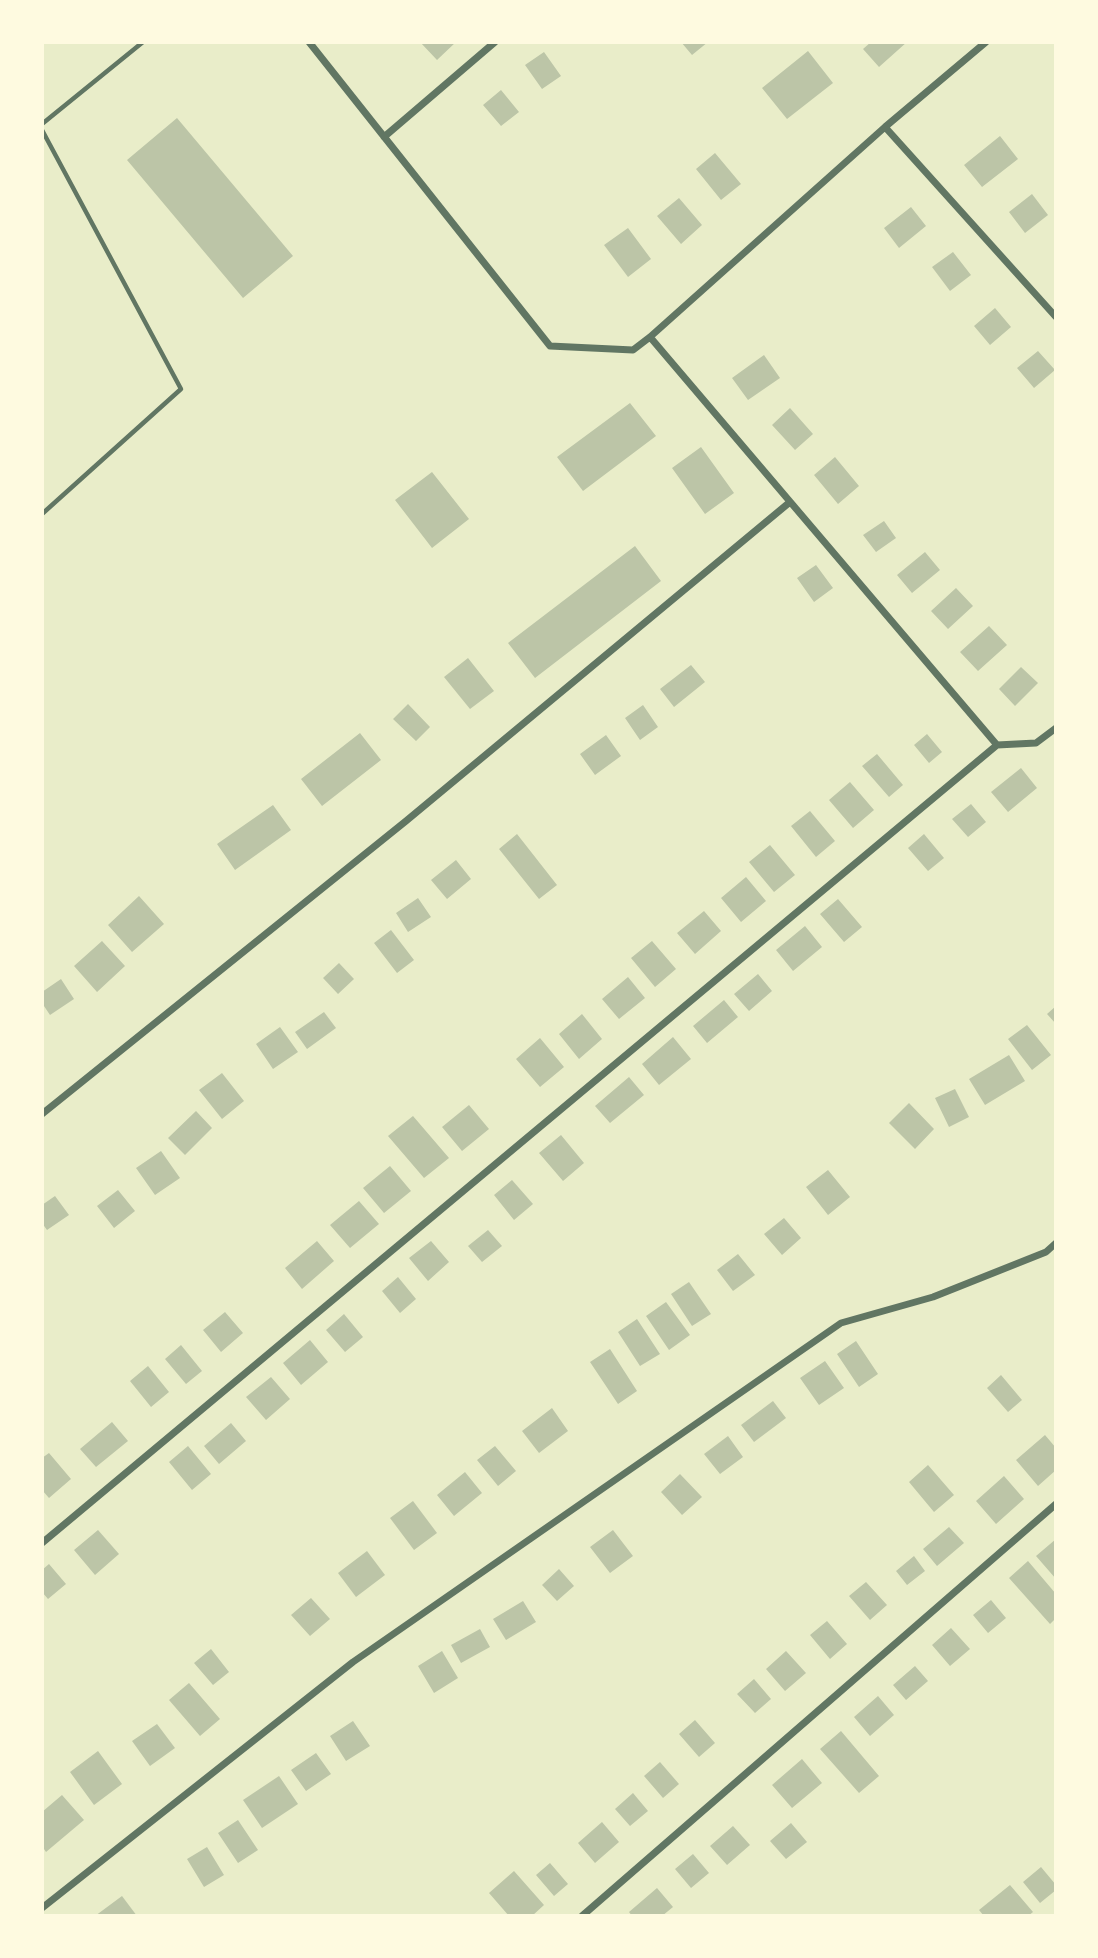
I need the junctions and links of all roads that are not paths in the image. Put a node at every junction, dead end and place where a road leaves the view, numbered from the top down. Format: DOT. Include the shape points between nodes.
graph roads {
  1 [pos="143,42"];
  2 [pos="309,42"];
  3 [pos="495,42"];
  4 [pos="986,42"];
  5 [pos="42,124"];
  6 [pos="884,127"];
  7 [pos="42,130"];
  8 [pos="384,137"];
  9 [pos="1056,317"];
  10 [pos="650,337"];
  11 [pos="790,502"];
  12 [pos="42,514"];
  13 [pos="1056,728"];
  14 [pos="997,745"];
  15 [pos="42,1114"];
  16 [pos="1056,1243"];
  17 [pos="1056,1504"];
  18 [pos="42,1543"];
  19 [pos="42,1908"];
  20 [pos="582,1916"];
  1 -- 5 [label="lane"];
  2 -- 8 [label="street"];
  3 -- 8 [label="street"];
  4 -- 6 [label="street"];
  6 -- 9 [label="street"];
  6 -- 10 [label="street"];
  7 -- 12 [label="lane" via="181,389"];
  8 -- 10 [label="street" via="550,346 633,349"];
  10 -- 11 [label="street"];
  11 -- 14 [label="street"];
  11 -- 15 [label="street" via="406,821"];
  13 -- 14 [label="street" via="1036,743"];
  14 -- 18 [label="street"];
  16 -- 19 [label="street" via="1046,1252 933,1297 841,1323 352,1662"];
  17 -- 20 [label="street"];
}
